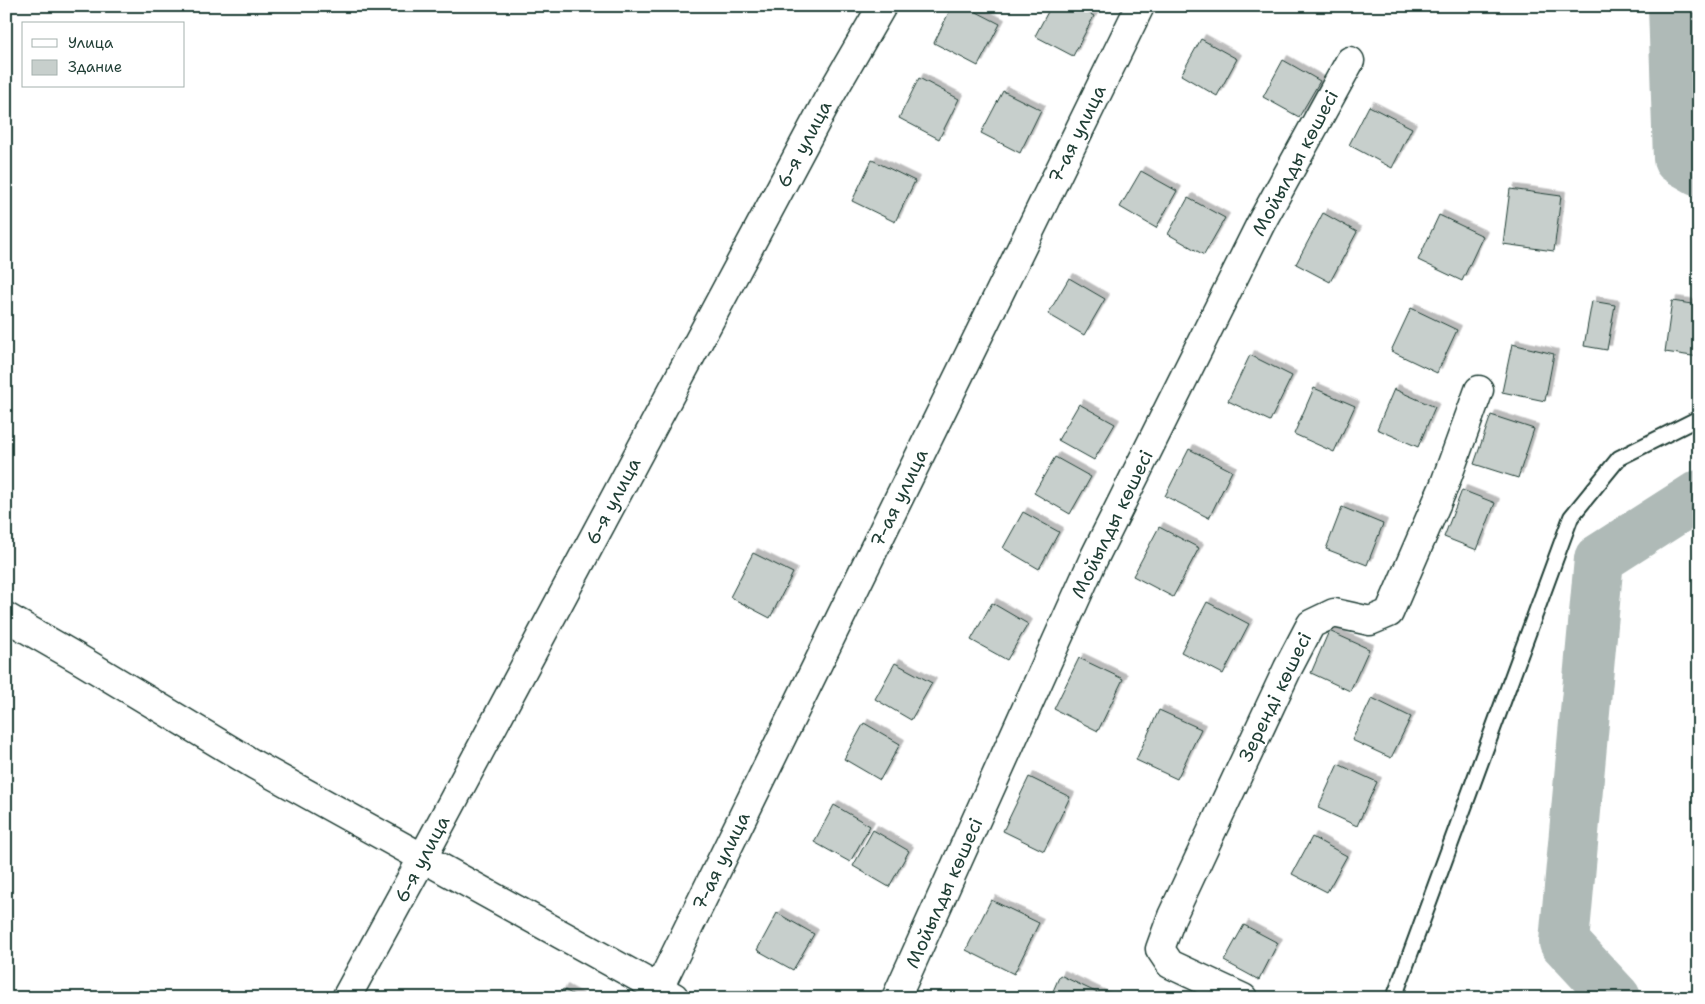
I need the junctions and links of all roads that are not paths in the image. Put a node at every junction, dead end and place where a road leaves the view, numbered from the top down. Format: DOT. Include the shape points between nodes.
graph roads {
  1 [pos="882,6"];
  2 [pos="1140,6"];
  3 [pos="1350,61"];
  4 [pos="1479,390"];
  5 [pos="1699,418"];
  6 [pos="6,617"];
  7 [pos="423,857"];
  8 [pos="662,995"];
  9 [pos="346,998"];
  10 [pos="896,998"];
  11 [pos="1243,998"];
  12 [pos="1394,998"];
  1 -- 7 [label="street, 6-я улица" via="827,101"];
  2 -- 8 [label="street, 7-ая улица"];
  3 -- 10 [label="street, Мойылды көшесі" via="1261,223 1094,558"];
  4 -- 11 [label="street, Зеренді көшесі" via="1444,486 1389,613 1370,620 1334,613 1311,624 1172,916 1160,949 1170,964"];
  5 -- 12 [label="lane" via="1619,458 1571,517"];
  6 -- 7 [label="street" via="254,765"];
  7 -- 8 [label="street"];
  7 -- 9 [label="street, 6-я улица"];
}
